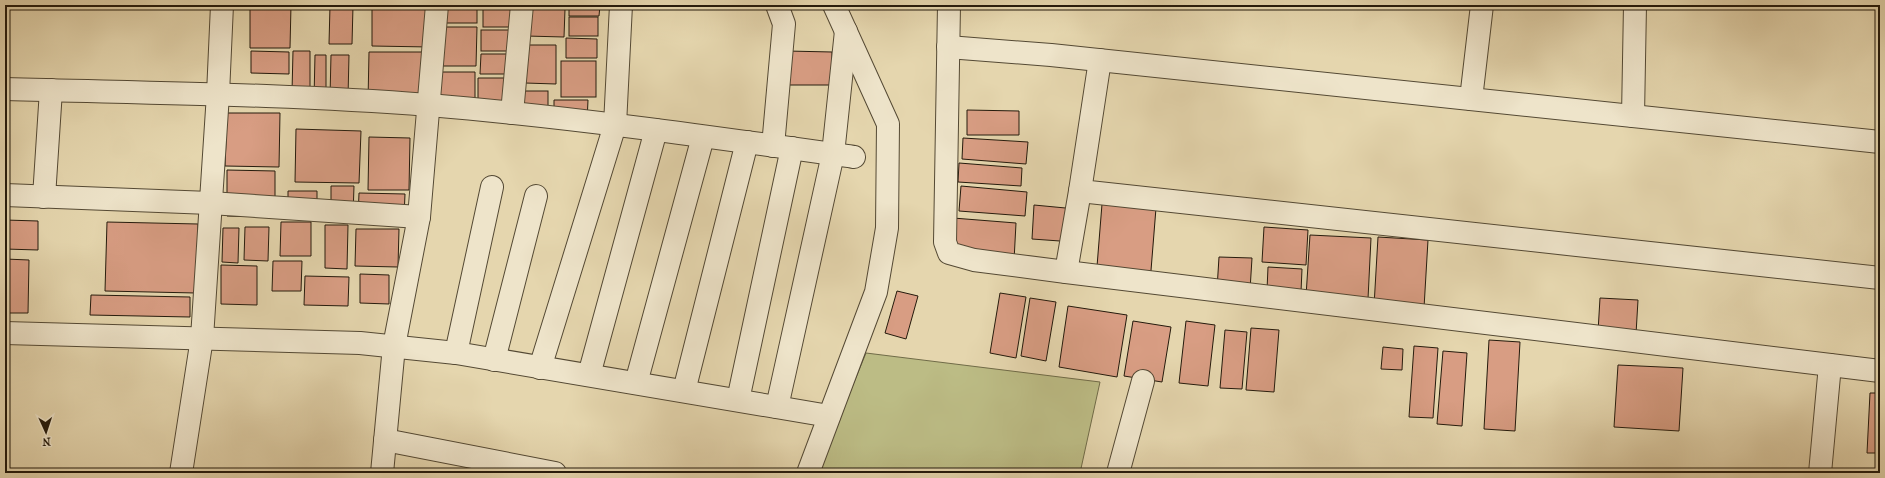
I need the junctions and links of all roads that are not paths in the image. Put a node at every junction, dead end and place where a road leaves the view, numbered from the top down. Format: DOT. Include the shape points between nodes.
graph roads {
  1 [pos="222,5"];
  2 [pos="437,5"];
  3 [pos="522,5"];
  4 [pos="621,5"];
  5 [pos="777,5"];
  6 [pos="834,5"];
  7 [pos="949,5"];
  8 [pos="1482,5"];
  9 [pos="1635,5"];
  10 [pos="846,31"];
  11 [pos="948,47"];
  12 [pos="1100,60"];
  13 [pos="5,90"];
  14 [pos="51,90"];
  15 [pos="218,94"];
  16 [pos="1471,99"];
  17 [pos="427,105"];
  18 [pos="512,113"];
  19 [pos="1633,116"];
  20 [pos="615,125"];
  21 [pos="656,130"];
  22 [pos="703,137"];
  23 [pos="746,142"];
  24 [pos="1880,142"];
  25 [pos="783,147"];
  26 [pos="833,154"];
  27 [pos="854,157"];
  28 [pos="492,187"];
  29 [pos="1080,191"];
  30 [pos="5,195"];
  31 [pos="536,196"];
  32 [pos="44,197"];
  33 [pos="210,203"];
  34 [pos="419,217"];
  35 [pos="1066,272"];
  36 [pos="1880,278"];
  37 [pos="5,333"];
  38 [pos="202,338"];
  39 [pos="394,346"];
  40 [pos="456,353"];
  41 [pos="494,360"];
  42 [pos="1830,365"];
  43 [pos="540,368"];
  44 [pos="1880,371"];
  45 [pos="589,375"];
  46 [pos="1143,381"];
  47 [pos="636,383"];
  48 [pos="684,391"];
  49 [pos="738,400"];
  50 [pos="777,407"];
  51 [pos="829,416"];
  52 [pos="385,440"];
  53 [pos="181,473"];
  54 [pos="382,473"];
  55 [pos="555,473"];
  56 [pos="808,473"];
  57 [pos="1118,473"];
  58 [pos="1820,473"];
  1 -- 15 [label="street"];
  2 -- 17 [label="street"];
  3 -- 18 [label="street"];
  4 -- 20 [label="street"];
  5 -- 25 [label="street" via="784,24"];
  6 -- 10 [label="street"];
  7 -- 11 [label="street"];
  8 -- 16 [label="street"];
  9 -- 19 [label="street"];
  10 -- 26 [label="street"];
  10 -- 51 [label="street" via="888,124 887,228 876,292"];
  11 -- 12 [label="street"];
  11 -- 35 [label="street" via="945,242 949,253 974,260"];
  12 -- 16 [label="street"];
  12 -- 29 [label="street"];
  13 -- 14 [label="street"];
  14 -- 15 [label="street"];
  14 -- 32 [label="street"];
  15 -- 17 [label="street"];
  15 -- 33 [label="street"];
  16 -- 19 [label="street"];
  17 -- 18 [label="street"];
  17 -- 34 [label="street"];
  18 -- 20 [label="street"];
  19 -- 24 [label="street"];
  20 -- 21 [label="street"];
  20 -- 43 [label="street"];
  21 -- 22 [label="street"];
  21 -- 45 [label="street"];
  22 -- 23 [label="street"];
  22 -- 47 [label="street"];
  23 -- 25 [label="street"];
  23 -- 48 [label="street"];
  25 -- 26 [label="street"];
  25 -- 49 [label="street"];
  26 -- 27 [label="street"];
  26 -- 50 [label="street"];
  28 -- 40 [label="street"];
  29 -- 35 [label="street"];
  29 -- 36 [label="street"];
  30 -- 32 [label="street"];
  31 -- 41 [label="street"];
  32 -- 33 [label="street"];
  33 -- 34 [label="street"];
  33 -- 38 [label="street"];
  34 -- 39 [label="street"];
  35 -- 42 [label="street"];
  37 -- 38 [label="street"];
  38 -- 39 [label="street"];
  38 -- 53 [label="street"];
  39 -- 40 [label="street"];
  39 -- 52 [label="street"];
  40 -- 41 [label="street"];
  41 -- 43 [label="street"];
  42 -- 44 [label="street"];
  42 -- 58 [label="street"];
  43 -- 45 [label="street"];
  45 -- 47 [label="street"];
  46 -- 57 [label="street"];
  47 -- 48 [label="street"];
  48 -- 49 [label="street"];
  49 -- 50 [label="street"];
  50 -- 51 [label="street"];
  51 -- 56 [label="street"];
  52 -- 54 [label="street"];
  52 -- 55 [label="street"];
}
